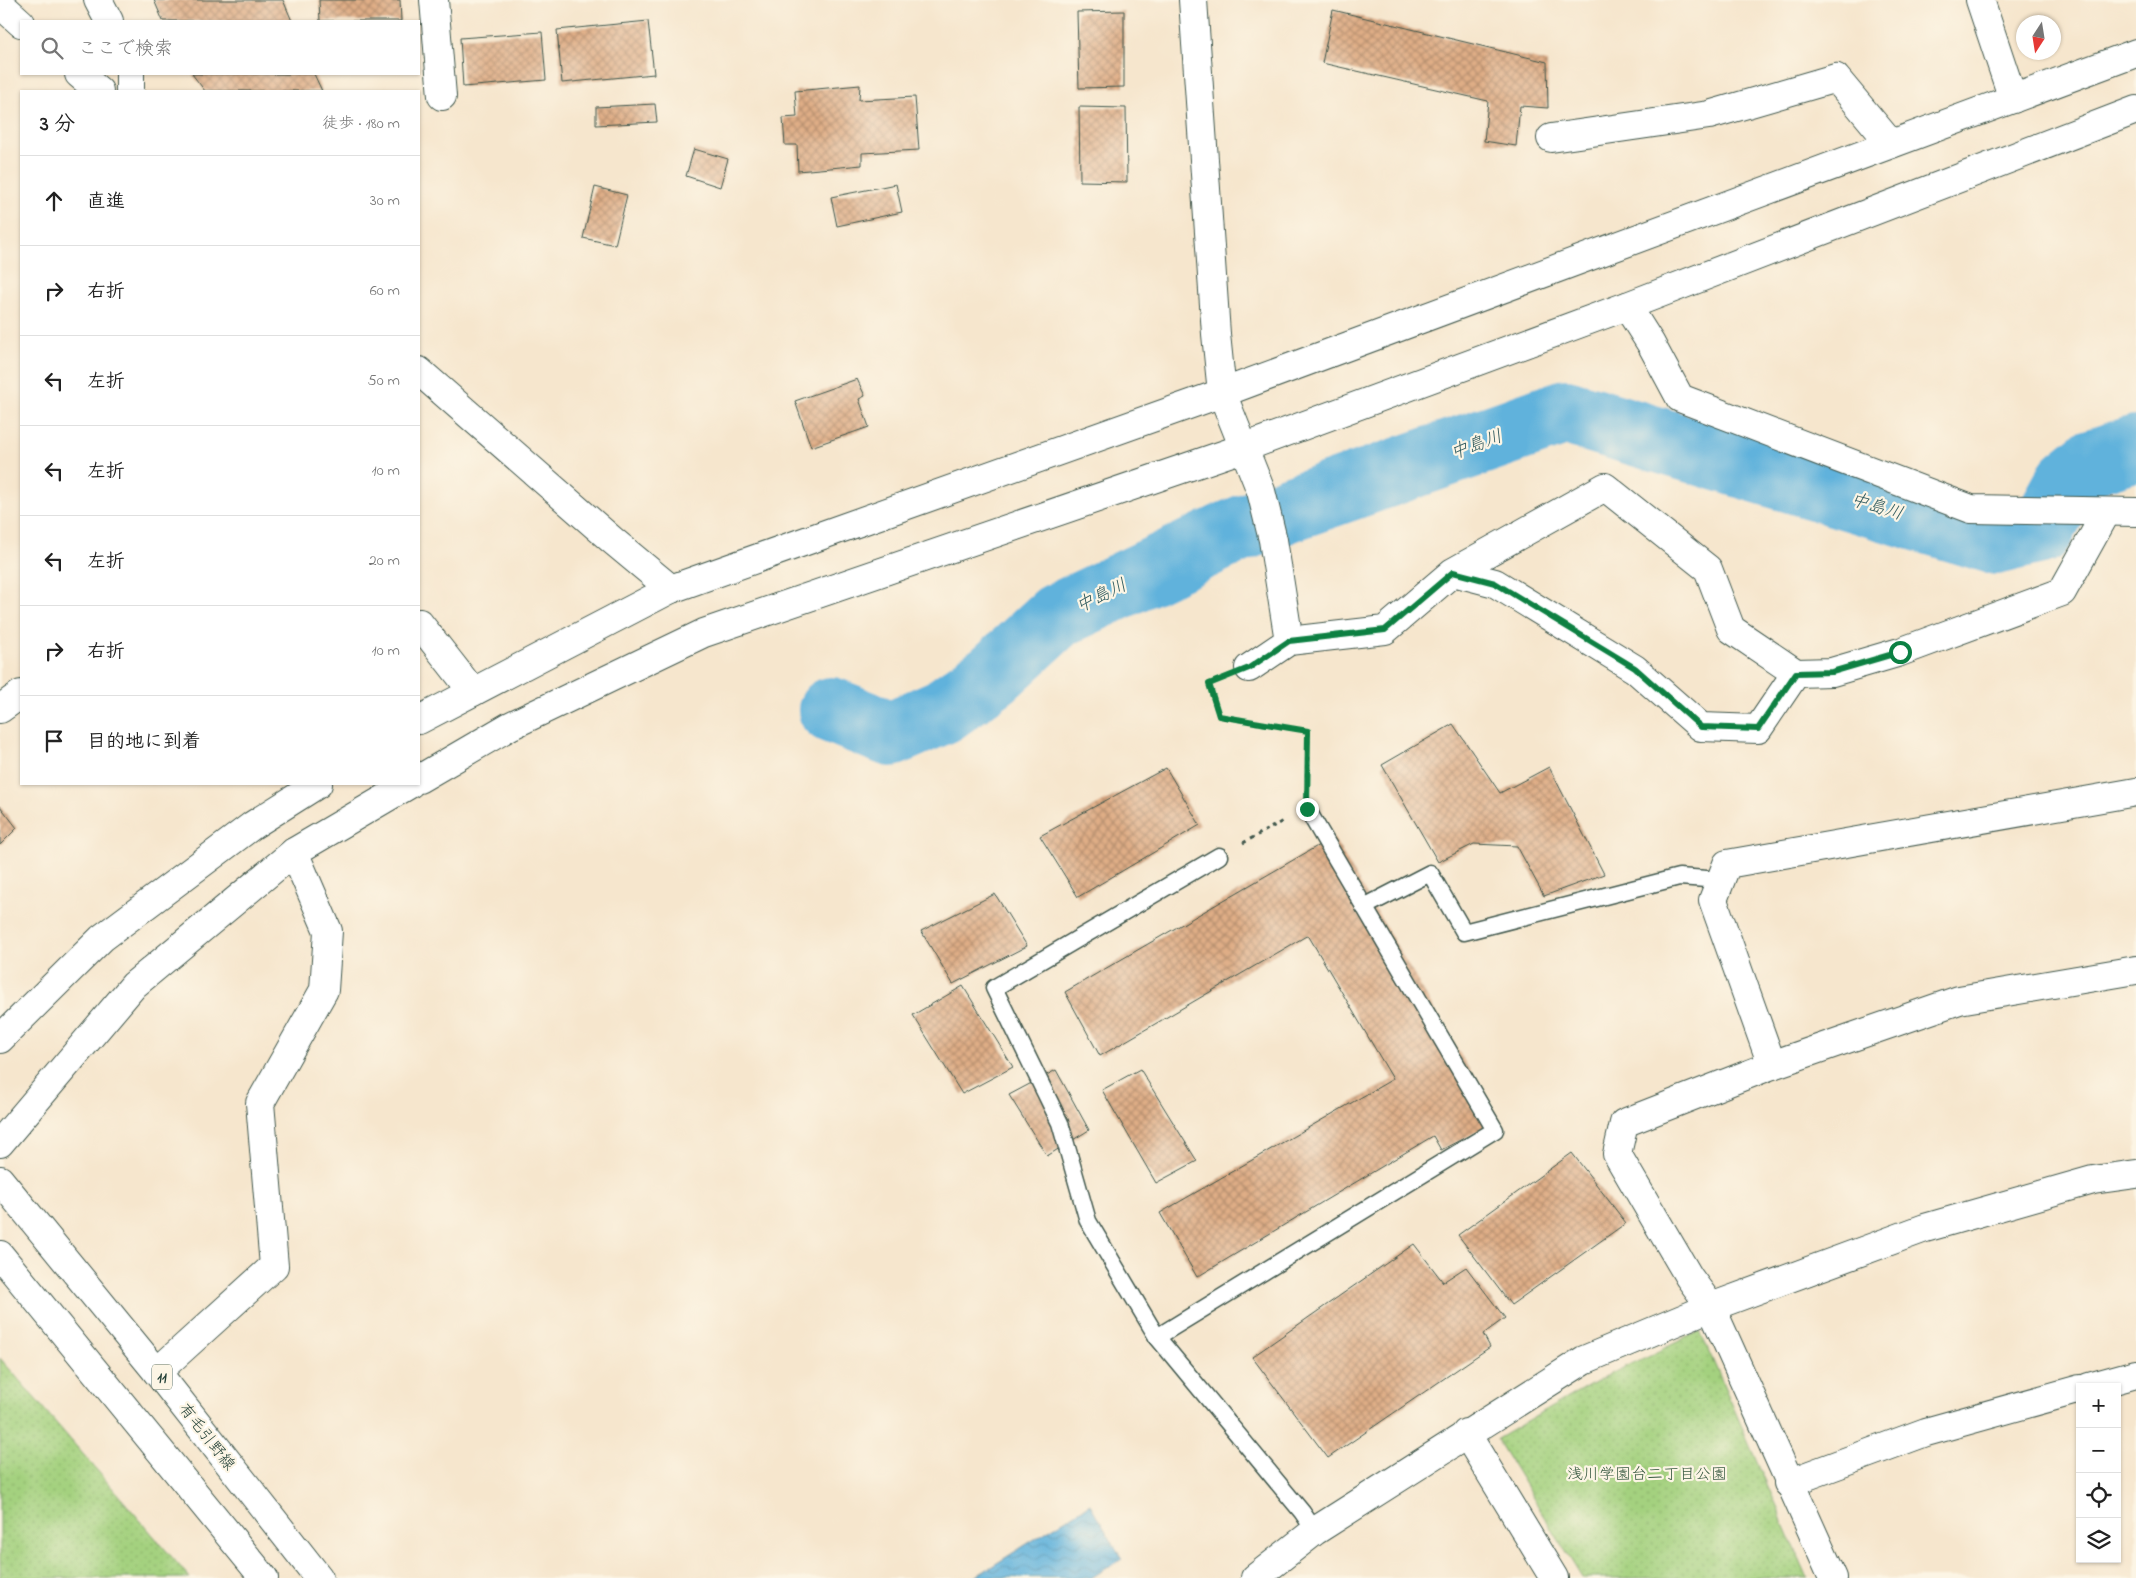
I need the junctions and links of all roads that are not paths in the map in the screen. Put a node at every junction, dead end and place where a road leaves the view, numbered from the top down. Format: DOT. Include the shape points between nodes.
graph roads {
  1 [pos="98,0"];
  2 [pos="434,0"];
  3 [pos="1193,0"];
  4 [pos="1980,0"];
  5 [pos="0,4"];
  6 [pos="108,20"];
  7 [pos="20,22"];
  8 [pos="2136,52"];
  9 [pos="80,75"];
  10 [pos="130,75"];
  11 [pos="98,90"];
  12 [pos="130,90"];
  13 [pos="442,96"];
  14 [pos="2013,100"];
  15 [pos="2136,110"];
  16 [pos="1551,138"];
  17 [pos="1891,144"];
  18 [pos="1627,306"];
  19 [pos="420,372"];
  20 [pos="1222,393"];
  21 [pos="1243,448"];
  22 [pos="2136,512"];
  23 [pos="2105,513"];
  24 [pos="1453,572"];
  25 [pos="672,589"];
  26 [pos="420,625"];
  27 [pos="1289,641"];
  28 [pos="1249,668"];
  29 [pos="1796,673"];
  30 [pos="473,692"];
  31 [pos="20,695"];
  32 [pos="0,709"];
  33 [pos="420,719"];
  34 [pos="420,778"];
  35 [pos="316,785"];
  36 [pos="408,785"];
  37 [pos="2136,792"];
  38 [pos="1307,809"];
  39 [pos="294,852"];
  40 [pos="1219,856"];
  41 [pos="1720,880"];
  42 [pos="1364,907"];
  43 [pos="2136,970"];
  44 [pos="0,1040"];
  45 [pos="1772,1065"];
  46 [pos="0,1143"];
  47 [pos="2136,1174"];
  48 [pos="0,1180"];
  49 [pos="0,1255"];
  50 [pos="1711,1307"];
  51 [pos="1157,1337"];
  52 [pos="157,1372"];
  53 [pos="2136,1374"];
  54 [pos="2103,1383"];
  55 [pos="2076,1390"];
  56 [pos="1466,1433"];
  57 [pos="1788,1483"];
  58 [pos="1315,1531"];
  59 [pos="264,1578"];
  60 [pos="319,1578"];
  61 [pos="1255,1578"];
  62 [pos="1554,1578"];
  63 [pos="1833,1578"];
  1 -- 6 [label="street"];
  2 -- 13 [label="street"];
  3 -- 20 [label="street"];
  4 -- 14 [label="street"];
  5 -- 7 [label="street"];
  8 -- 14 [label="street"];
  9 -- 11 [label="street"];
  10 -- 12 [label="street"];
  14 -- 17 [label="street"];
  15 -- 18 [label="street"];
  16 -- 17 [label="street" via="1709,115 1836,78"];
  17 -- 20 [label="street"];
  18 -- 21 [label="street"];
  18 -- 23 [label="street" via="1652,344 1680,398 1972,509"];
  19 -- 25 [label="street"];
  20 -- 21 [label="street"];
  20 -- 25 [label="street"];
  21 -- 27 [label="street" via="1260,491 1273,540"];
  21 -- 34 [label="street" via="704,633 510,726"];
  22 -- 23 [label="street"];
  23 -- 29 [label="street" via="2062,592 1900,652 1832,672"];
  24 -- 27 [label="street" via="1385,630"];
  24 -- 29 [label="street" via="1495,583 1635,668 1701,727 1758,729"];
  24 -- 29 [label="street" via="1606,487 1708,569 1731,629"];
  25 -- 30 [label="street"];
  26 -- 30 [label="street"];
  27 -- 28 [label="street"];
  30 -- 33 [label="street"];
  31 -- 32 [label="street"];
  35 -- 44 [label="street" via="252,826 102,938"];
  36 -- 39 [label="street"];
  37 -- 41 [label="street" via="1727,864"];
  38 -- 42 [label="lane"];
  39 -- 46 [label="street" via="134,985"];
  39 -- 52 [label="street" via="328,931 324,990 260,1103 274,1266"];
  40 -- 51 [label="lane" via="994,988 1060,1123 1088,1221"];
  41 -- 42 [label="lane" via="1679,877 1464,932 1430,873"];
  41 -- 45 [label="street" via="1713,900"];
  42 -- 51 [label="lane" via="1495,1130"];
  43 -- 45 [label="street" via="1959,1000"];
  45 -- 50 [label="street" via="1624,1123 1618,1154 1689,1276"];
  47 -- 50 [label="street" via="2093,1180 1926,1228"];
  48 -- 52 [label="street, 有毛引野線 / 11"];
  49 -- 59 [label="street"];
  50 -- 56 [label="street" via="1584,1360"];
  50 -- 57 [label="street"];
  51 -- 58 [label="lane"];
  52 -- 60 [label="street, 有毛引野線 / 11"];
  53 -- 54 [label="street"];
  55 -- 57 [label="street" via="1926,1432"];
  56 -- 58 [label="street"];
  56 -- 62 [label="street"];
  57 -- 63 [label="street"];
  58 -- 61 [label="street"];
}
